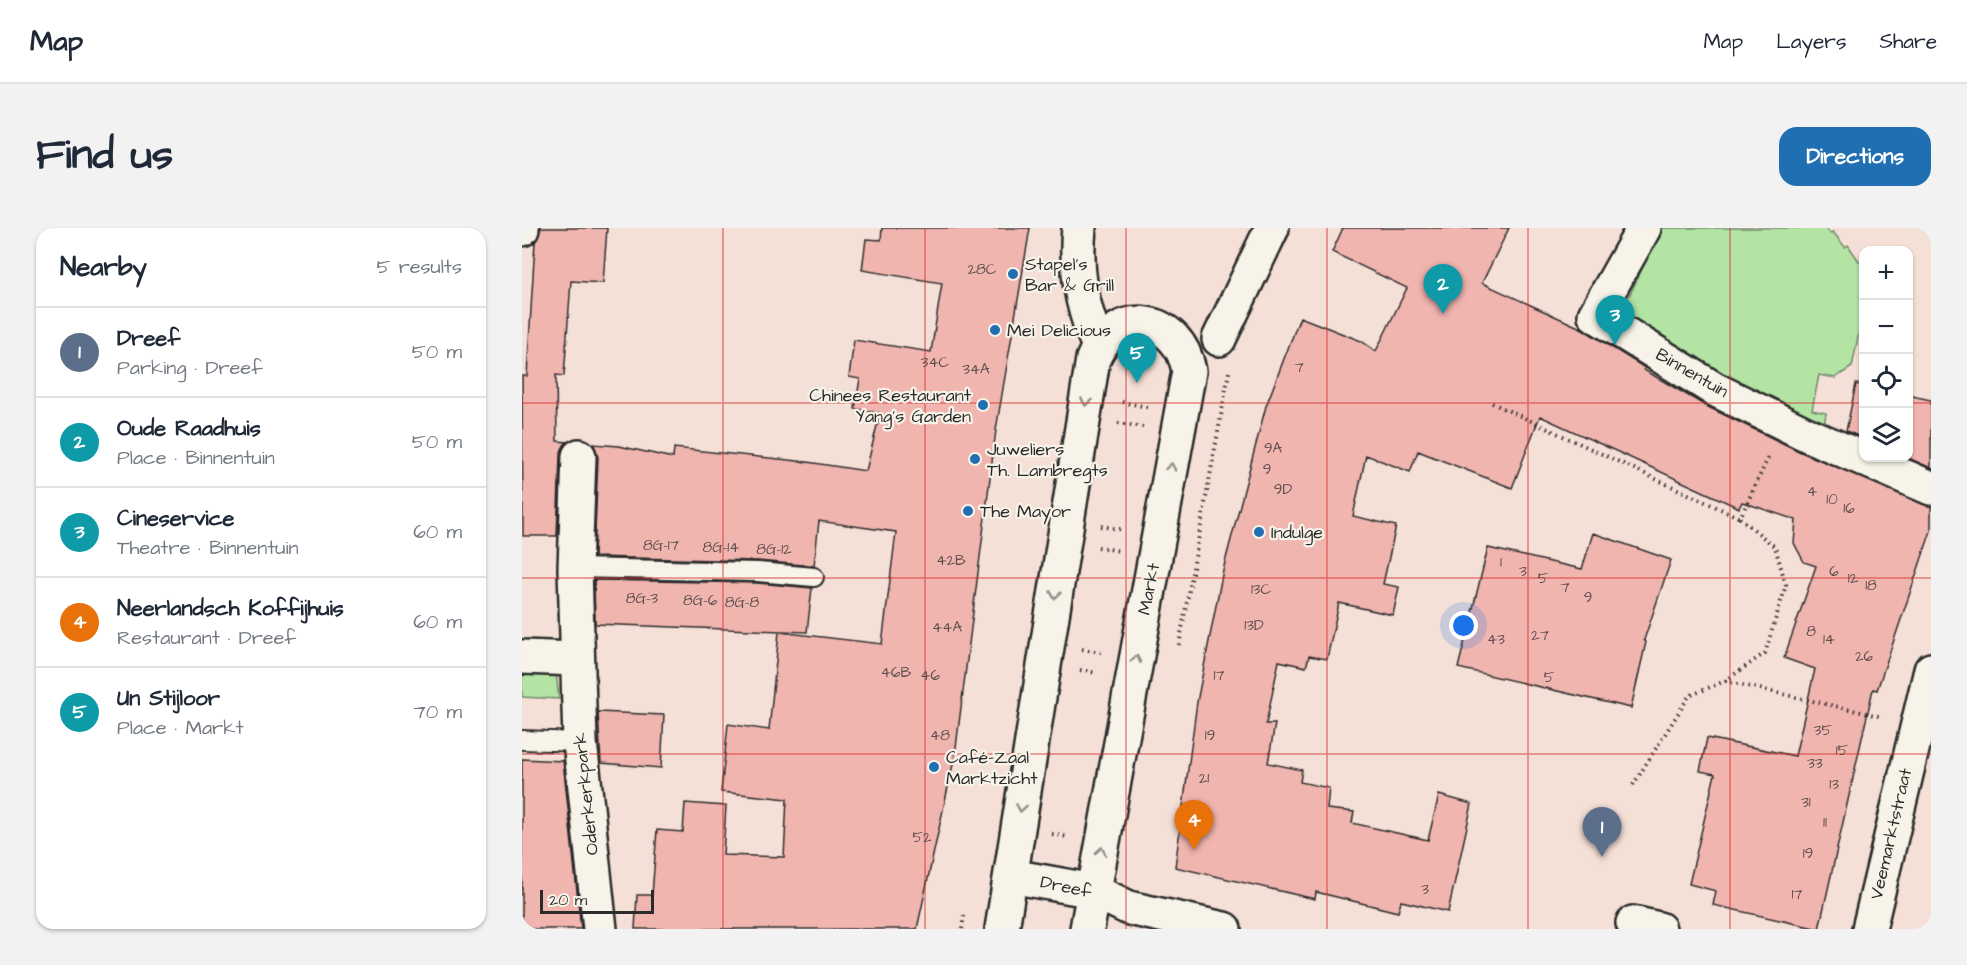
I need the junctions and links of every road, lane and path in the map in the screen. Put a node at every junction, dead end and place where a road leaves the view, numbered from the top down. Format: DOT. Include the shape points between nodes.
graph roads {
  1 [pos="1079,228"];
  2 [pos="1272,228"];
  3 [pos="1644,228"];
  4 [pos="1219,339"];
  5 [pos="1099,346"];
  6 [pos="1492,403"];
  7 [pos="1085,406"];
  8 [pos="1221,421"];
  9 [pos="1784,422"];
  10 [pos="1179,423"];
  11 [pos="1217,441"];
  12 [pos="579,456"];
  13 [pos="1931,488"];
  14 [pos="1740,518"];
  15 [pos="1065,531"];
  16 [pos="1198,542"];
  17 [pos="1157,546"];
  18 [pos="1194,563"];
  19 [pos="575,568"];
  20 [pos="814,577"];
  21 [pos="1046,653"];
  22 [pos="522,657"];
  23 [pos="577,659"];
  24 [pos="1134,669"];
  25 [pos="1931,670"];
  26 [pos="1725,681"];
  27 [pos="1916,724"];
  28 [pos="522,740"];
  29 [pos="580,742"];
  30 [pos="1634,785"];
  31 [pos="1018,828"];
  32 [pos="1102,844"];
  33 [pos="1011,876"];
  34 [pos="1094,891"];
  35 [pos="600,929"];
  36 [pos="1002,929"];
  37 [pos="1087,929"];
  38 [pos="1224,929"];
  39 [pos="1869,929"];
  1 -- 5 [label="street" via="1080,291"];
  2 -- 4 [label="street"];
  3 -- 9 [label="street, Binnentuin" via="1595,315 1714,388"];
  5 -- 7 [label="street"];
  5 -- 10 [label="street, Markt" via="1114,331 1135,323 1164,330 1177,341 1186,355 1189,371"];
  6 -- 14 [label="path"];
  7 -- 10 [label="path"];
  7 -- 10 [label="path"];
  7 -- 15 [label="street"];
  8 -- 10 [label="path"];
  9 -- 13 [label="street, Binnentuin"];
  9 -- 14 [label="path"];
  10 -- 11 [label="path"];
  17 -- 10 [label="street, Markt, one-way"];
  12 -- 19 [label="street, Oderkerkpark"];
  14 -- 26 [label="path" via="1775,547 1786,585 1765,653"];
  15 -- 17 [label="path"];
  15 -- 17 [label="path"];
  15 -- 21 [label="street, one-way"];
  16 -- 17 [label="path"];
  17 -- 18 [label="path"];
  24 -- 17 [label="street, Markt, one-way"];
  19 -- 20 [label="lane"];
  19 -- 23 [label="street, Oderkerkpark"];
  21 -- 24 [label="path"];
  21 -- 24 [label="path"];
  21 -- 31 [label="street, one-way"];
  22 -- 23 [label="street"];
  23 -- 29 [label="street, Oderkerkpark"];
  24 -- 32 [label="street, Markt"];
  25 -- 27 [label="street, Veemarktstraat"];
  26 -- 27 [label="path"];
  26 -- 30 [label="path" via="1689,696"];
  27 -- 39 [label="street, Veemarktstraat"];
  28 -- 29 [label="lane"];
  29 -- 35 [label="street, Oderkerkpark"];
  31 -- 32 [label="path"];
  31 -- 33 [label="street"];
  34 -- 32 [label="street, Markt, one-way"];
  33 -- 34 [label="street, Dreef"];
  33 -- 36 [label="street"];
  34 -- 37 [label="street, Markt"];
  34 -- 38 [label="street, Dreef" via="1129,908"];
}
